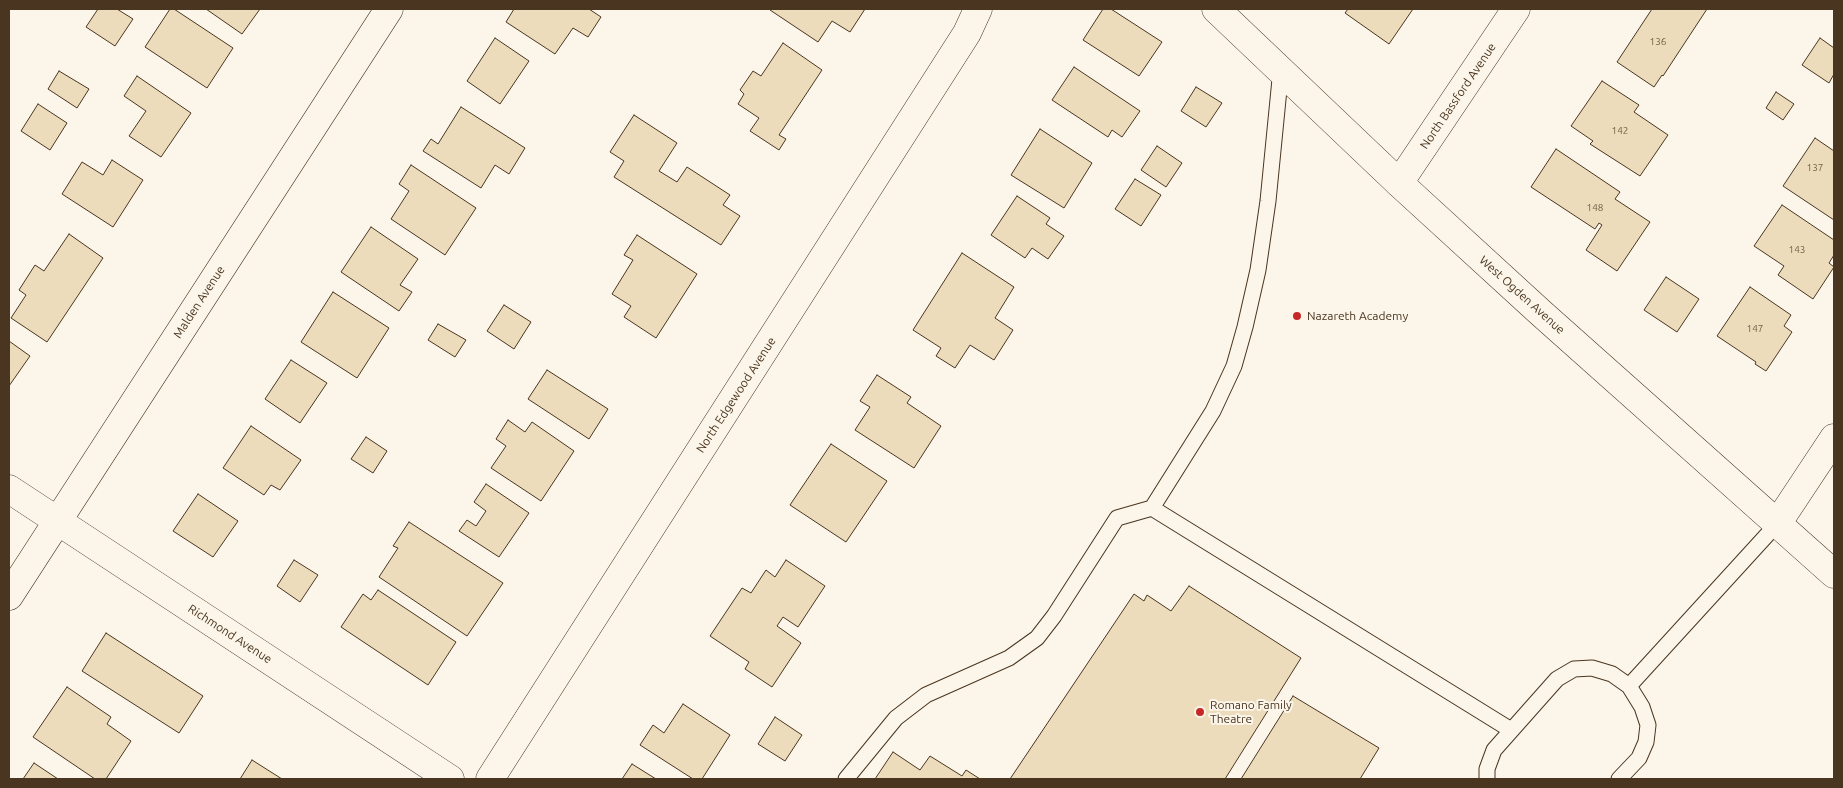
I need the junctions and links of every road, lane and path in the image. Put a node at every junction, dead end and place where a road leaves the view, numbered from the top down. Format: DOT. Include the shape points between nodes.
graph roads {
  1 [pos="389,9"];
  2 [pos="978,9"];
  3 [pos="1216,9"];
  4 [pos="1516,9"];
  5 [pos="1281,69"];
  6 [pos="1399,183"];
  7 [pos="1834,438"];
  8 [pos="9,489"];
  9 [pos="1152,508"];
  10 [pos="57,521"];
  11 [pos="1777,524"];
  12 [pos="1834,574"];
  13 [pos="9,596"];
  14 [pos="1629,686"];
  15 [pos="1511,730"];
  16 [pos="450,779"];
  17 [pos="490,779"];
  18 [pos="846,779"];
  19 [pos="1487,779"];
  20 [pos="1618,779"];
  1 -- 10 [label="street, Malden Avenue"];
  2 -- 17 [label="street, North Edgewood Avenue" via="967,33"];
  3 -- 5 [label="street, West Ogden Avenue"];
  4 -- 6 [label="street, North Bassford Avenue"];
  5 -- 6 [label="street, West Ogden Avenue"];
  5 -- 9 [label="lane" via="1258,270 1234,366 1213,411"];
  6 -- 11 [label="street, West Ogden Avenue"];
  7 -- 11 [label="street"];
  8 -- 10 [label="street, Richmond Avenue"];
  9 -- 15 [label="lane"];
  9 -- 18 [label="lane" via="1116,518 1037,638 1009,658 926,695 896,718"];
  10 -- 13 [label="street, Malden Avenue"];
  10 -- 16 [label="street, Richmond Avenue"];
  11 -- 12 [label="street, West Ogden Avenue"];
  11 -- 14 [label="lane"];
  14 -- 15 [label="lane" via="1612,674 1592,668 1574,669 1557,679"];
  14 -- 20 [label="lane" via="1648,725 1646,742 1639,758"];
  15 -- 19 [label="lane" via="1494,750"];
}
